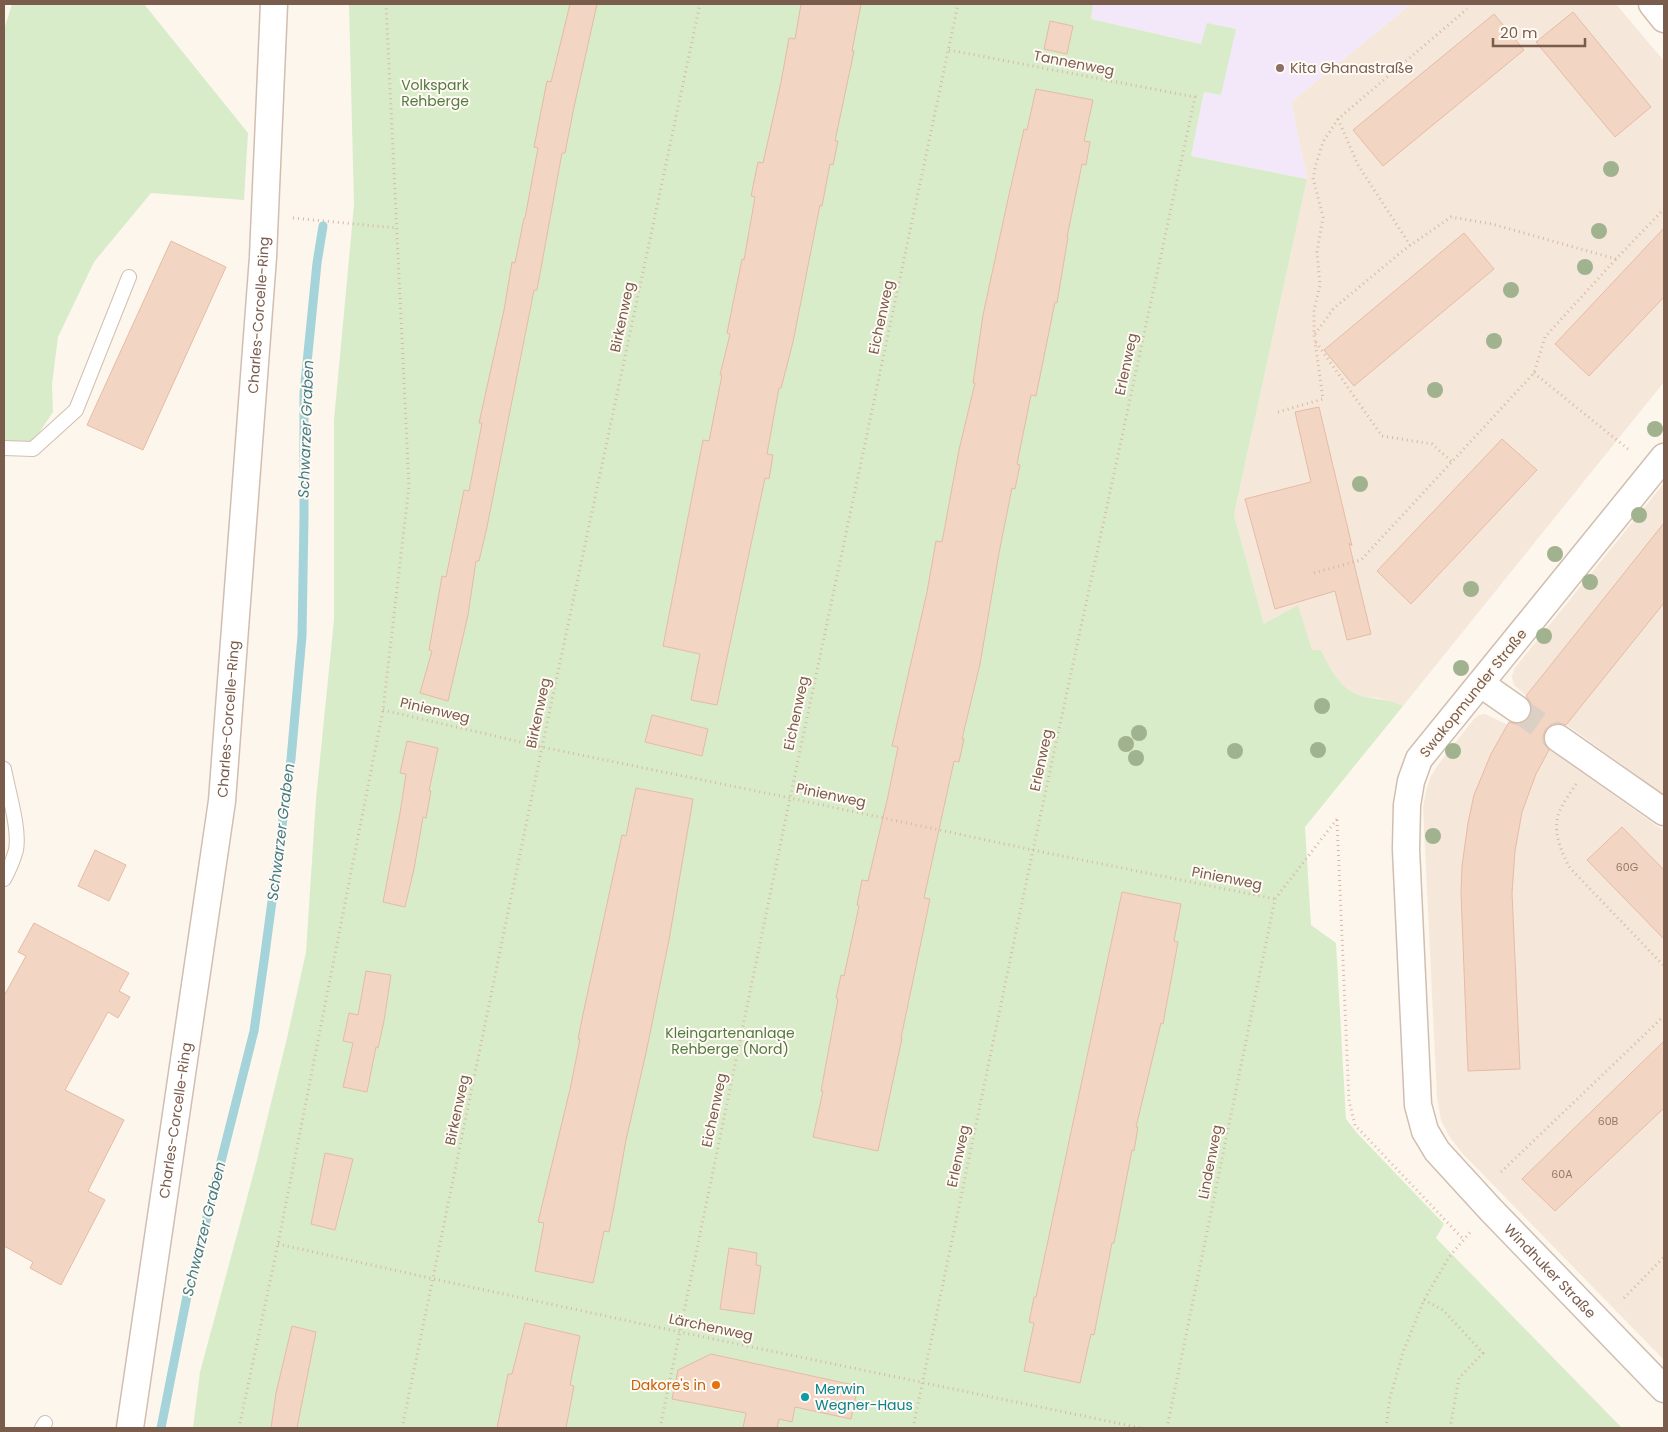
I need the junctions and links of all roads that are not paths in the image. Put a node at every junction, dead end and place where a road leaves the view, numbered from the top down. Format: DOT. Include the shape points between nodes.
graph roads {
  1 [pos="274,4"];
  2 [pos="1652,4"];
  3 [pos="1664,19"];
  4 [pos="129,277"];
  5 [pos="4,448"];
  6 [pos="1664,457"];
  7 [pos="1481,684"];
  8 [pos="1517,709"];
  9 [pos="1558,738"];
  10 [pos="4,769"];
  11 [pos="1664,812"];
  12 [pos="4,879"];
  13 [pos="1437,1151"];
  14 [pos="1664,1389"];
  15 [pos="130,1428"];
  1 -- 15 [label="street, Charles-Corcelle-Ring" via="265,215 222,801"];
  2 -- 3 [label="street"];
  4 -- 5 [label="lane" via="76,410 33,449"];
  6 -- 7 [label="street, Swakopmunder Straße"];
  7 -- 8 [label="street"];
  7 -- 13 [label="street, Swakopmunder Straße" via="1419,759 1407,805 1406,849 1418,1105 1425,1131"];
  9 -- 11 [label="street"];
  10 -- 12 [label="lane" via="16,829 16,849"];
  13 -- 14 [label="street, Windhuker Straße"];
}
